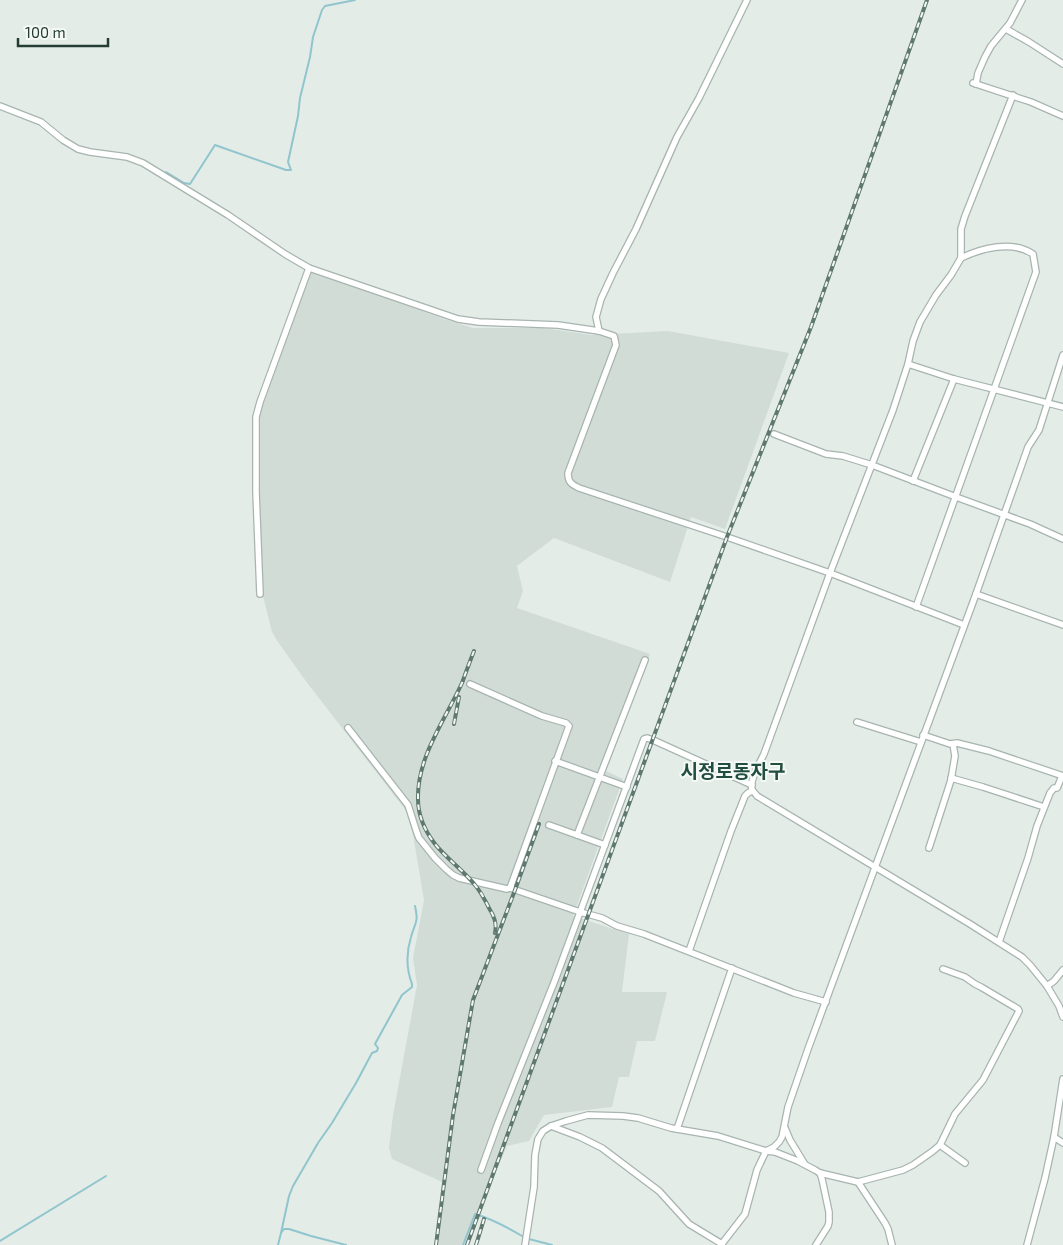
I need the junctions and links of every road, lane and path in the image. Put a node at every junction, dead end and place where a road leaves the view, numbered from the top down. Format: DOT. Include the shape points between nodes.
graph roads {
  1 [pos="747,0"];
  2 [pos="1022,0"];
  3 [pos="1006,29"];
  4 [pos="1063,64"];
  5 [pos="1013,95"];
  6 [pos="0,106"];
  7 [pos="1063,116"];
  8 [pos="961,258"];
  9 [pos="309,268"];
  10 [pos="599,330"];
  11 [pos="1063,355"];
  12 [pos="908,364"];
  13 [pos="954,379"];
  14 [pos="994,390"];
  15 [pos="1048,403"];
  16 [pos="1063,407"];
  17 [pos="774,434"];
  18 [pos="872,465"];
  19 [pos="913,481"];
  20 [pos="956,497"];
  21 [pos="1004,514"];
  22 [pos="1063,539"];
  23 [pos="830,574"];
  24 [pos="260,594"];
  25 [pos="976,594"];
  26 [pos="916,607"];
  27 [pos="964,625"];
  28 [pos="1063,625"];
  29 [pos="645,660"];
  30 [pos="470,684"];
  31 [pos="857,722"];
  32 [pos="348,728"];
  33 [pos="923,735"];
  34 [pos="921,742"];
  35 [pos="953,744"];
  36 [pos="555,762"];
  37 [pos="1062,776"];
  38 [pos="599,777"];
  39 [pos="951,778"];
  40 [pos="627,788"];
  41 [pos="752,788"];
  42 [pos="1044,807"];
  43 [pos="549,825"];
  44 [pos="577,835"];
  45 [pos="605,845"];
  46 [pos="929,848"];
  47 [pos="875,867"];
  48 [pos="510,888"];
  49 [pos="580,912"];
  50 [pos="998,942"];
  51 [pos="689,951"];
  52 [pos="732,968"];
  53 [pos="943,969"];
  54 [pos="1063,970"];
  55 [pos="1047,986"];
  56 [pos="826,1002"];
  57 [pos="1063,1016"];
  58 [pos="1063,1079"];
  59 [pos="784,1122"];
  60 [pos="550,1126"];
  61 [pos="677,1129"];
  62 [pos="1054,1137"];
  63 [pos="1063,1143"];
  64 [pos="940,1145"];
  65 [pos="766,1150"];
  66 [pos="965,1163"];
  67 [pos="806,1165"];
  68 [pos="481,1170"];
  69 [pos="820,1173"];
  70 [pos="858,1182"];
  71 [pos="722,1244"];
  72 [pos="525,1245"];
  73 [pos="816,1245"];
  74 [pos="892,1245"];
  75 [pos="1027,1245"];
  1 -- 10 [label="street" via="613,272 596,316"];
  2 -- 3 [label="street"];
  3 -- 4 [label="street"];
  3 -- 5 [label="street" via="991,46 974,84"];
  5 -- 7 [label="street"];
  5 -- 8 [label="street" via="965,216 961,229"];
  6 -- 9 [label="street" via="41,122 78,149 143,163"];
  8 -- 12 [label="street" via="920,322"];
  8 -- 14 [label="street" via="972,252 1000,247 1033,254 1036,272"];
  9 -- 10 [label="street" via="458,319"];
  9 -- 24 [label="street" via="256,417"];
  10 -- 23 [label="street" via="614,336 616,345 568,472 571,484"];
  11 -- 15 [label="street"];
  12 -- 13 [label="street"];
  12 -- 18 [label="street"];
  13 -- 14 [label="street"];
  13 -- 19 [label="street"];
  14 -- 15 [label="street"];
  14 -- 20 [label="street"];
  15 -- 16 [label="street"];
  15 -- 21 [label="street"];
  17 -- 18 [label="street" via="826,454"];
  18 -- 19 [label="street"];
  18 -- 23 [label="street"];
  19 -- 20 [label="street"];
  20 -- 21 [label="street"];
  20 -- 26 [label="street"];
  21 -- 22 [label="street"];
  21 -- 25 [label="street"];
  23 -- 26 [label="street"];
  23 -- 41 [label="street" via="752,780"];
  25 -- 27 [label="street"];
  25 -- 28 [label="street"];
  26 -- 27 [label="street"];
  27 -- 33 [label="street"];
  29 -- 38 [label="street"];
  30 -- 36 [label="street" via="568,724"];
  31 -- 34 [label="street"];
  32 -- 48 [label="street" via="408,805 419,838 446,869 460,878"];
  33 -- 34 [label="street"];
  33 -- 35 [label="street"];
  34 -- 47 [label="street"];
  35 -- 37 [label="street"];
  35 -- 39 [label="street" via="955,756"];
  36 -- 38 [label="street"];
  36 -- 48 [label="street"];
  37 -- 42 [label="street"];
  38 -- 40 [label="street"];
  38 -- 44 [label="street"];
  39 -- 42 [label="street"];
  39 -- 46 [label="street"];
  40 -- 41 [label="street" via="642,743 647,738"];
  40 -- 45 [label="street"];
  41 -- 47 [label="street" via="757,796"];
  41 -- 51 [label="street" via="745,796 731,831"];
  42 -- 50 [label="street"];
  43 -- 44 [label="street"];
  44 -- 45 [label="street"];
  45 -- 49 [label="street"];
  47 -- 50 [label="street"];
  47 -- 56 [label="street"];
  48 -- 49 [label="street"];
  49 -- 51 [label="street"];
  49 -- 68 [label="street"];
  50 -- 55 [label="street" via="1022,957"];
  51 -- 52 [label="street"];
  52 -- 56 [label="street"];
  52 -- 61 [label="street"];
  53 -- 64 [label="street" via="965,977 1019,1011 983,1080 955,1114"];
  54 -- 55 [label="street"];
  55 -- 57 [label="street"];
  56 -- 59 [label="street"];
  58 -- 62 [label="street"];
  59 -- 65 [label="street" via="779,1142"];
  59 -- 67 [label="street" via="790,1140"];
  60 -- 61 [label="street" via="597,1114 638,1118"];
  60 -- 71 [label="street" via="602,1148 659,1191 689,1224"];
  60 -- 72 [label="street" via="536,1143 534,1187"];
  61 -- 65 [label="street" via="718,1136"];
  62 -- 63 [label="street"];
  62 -- 75 [label="street"];
  64 -- 66 [label="street"];
  64 -- 70 [label="street" via="903,1170"];
  65 -- 67 [label="street"];
  65 -- 71 [label="street" via="745,1214"];
  67 -- 69 [label="street"];
  69 -- 70 [label="street"];
  69 -- 73 [label="street" via="830,1216 828,1226"];
  70 -- 74 [label="street" via="885,1223"];
}
